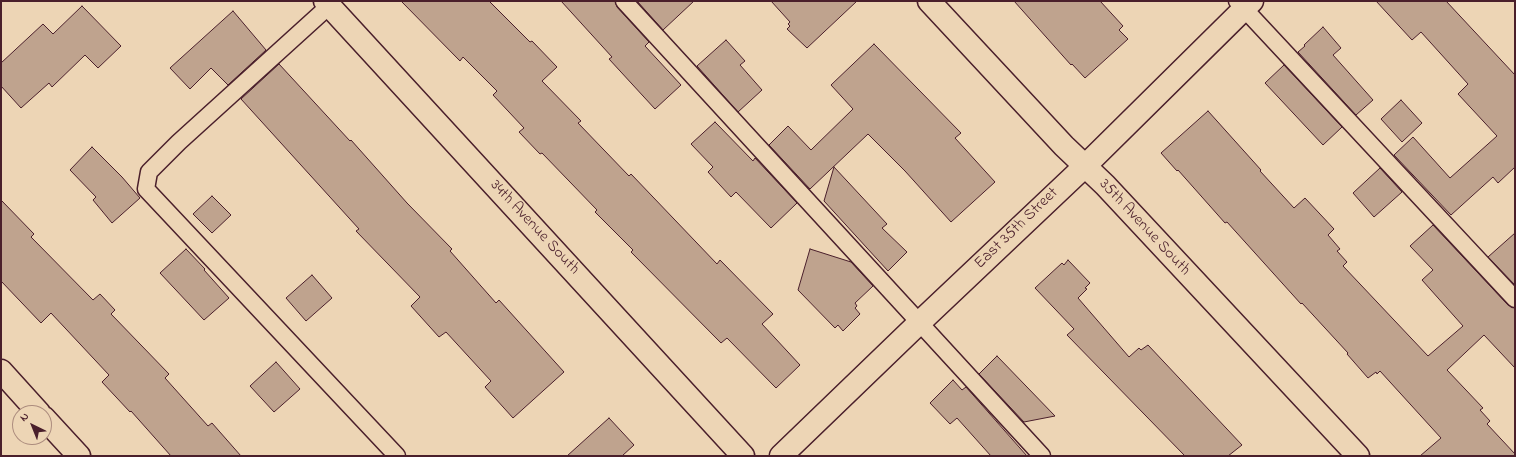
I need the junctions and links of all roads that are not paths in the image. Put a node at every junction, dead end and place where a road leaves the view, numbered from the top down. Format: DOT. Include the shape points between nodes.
graph roads {
  1 [pos="624,1"];
  2 [pos="929,1"];
  3 [pos="327,3"];
  4 [pos="1245,3"];
  5 [pos="1085,166"];
  6 [pos="1515,299"];
  7 [pos="919,323"];
  8 [pos="1,371"];
  9 [pos="32,405"];
  10 [pos="52,427"];
  11 [pos="79,456"];
  12 [pos="397,456"];
  13 [pos="743,456"];
  14 [pos="781,456"];
  15 [pos="1042,456"];
  16 [pos="1358,456"];
  1 -- 7 [label="lane"];
  2 -- 5 [label="street, 35th Avenue South"];
  3 -- 12 [label="lane" via="149,172 146,189"];
  3 -- 13 [label="street, 34th Avenue South"];
  4 -- 5 [label="street, East 35th Street"];
  4 -- 6 [label="lane"];
  5 -- 7 [label="street, East 35th Street"];
  5 -- 16 [label="street, 35th Avenue South"];
  7 -- 14 [label="street, East 35th Street"];
  7 -- 15 [label="lane"];
  8 -- 9 [label="street"];
  10 -- 11 [label="street"];
}
